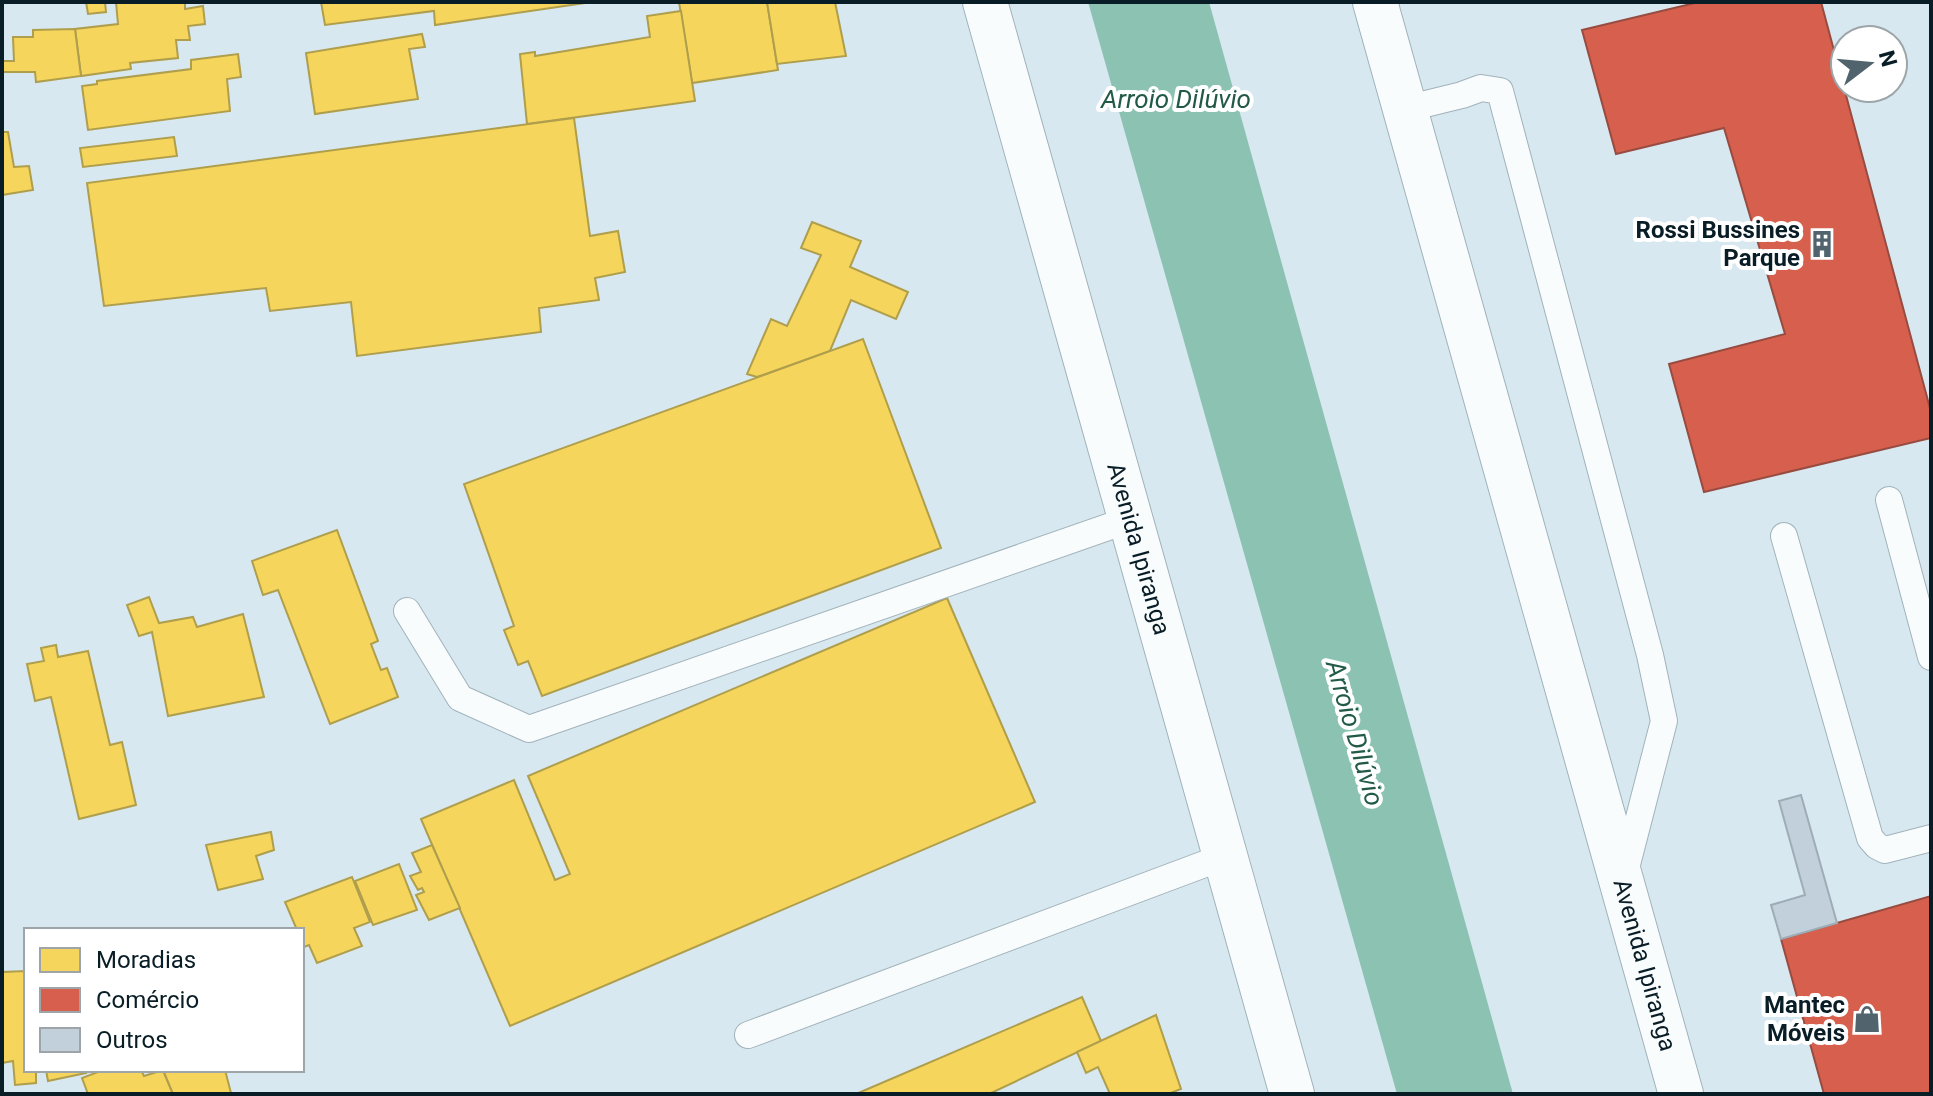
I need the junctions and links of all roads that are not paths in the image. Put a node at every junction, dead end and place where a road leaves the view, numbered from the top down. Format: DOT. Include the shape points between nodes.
graph roads {
  1 [pos="985,2"];
  2 [pos="1375,2"];
  3 [pos="1405,109"];
  4 [pos="1889,500"];
  5 [pos="1131,519"];
  6 [pos="1784,536"];
  7 [pos="407,611"];
  8 [pos="1931,657"];
  9 [pos="1931,838"];
  10 [pos="1226,856"];
  11 [pos="1622,883"];
  12 [pos="748,1035"];
  13 [pos="1292,1094"];
  14 [pos="1681,1094"];
  1 -- 5 [label="main road, Avenida Ipiranga"];
  2 -- 3 [label="main road, Avenida Ipiranga"];
  3 -- 11 [label="main road, Avenida Ipiranga"];
  3 -- 11 [label="lane" via="1481,88 1500,91 1664,721"];
  4 -- 8 [label="lane"];
  5 -- 7 [label="lane" via="529,729 460,698"];
  5 -- 10 [label="main road, Avenida Ipiranga"];
  6 -- 9 [label="lane" via="1870,838 1885,850"];
  10 -- 12 [label="lane"];
  10 -- 13 [label="main road, Avenida Ipiranga"];
  11 -- 14 [label="main road, Avenida Ipiranga"];
}
